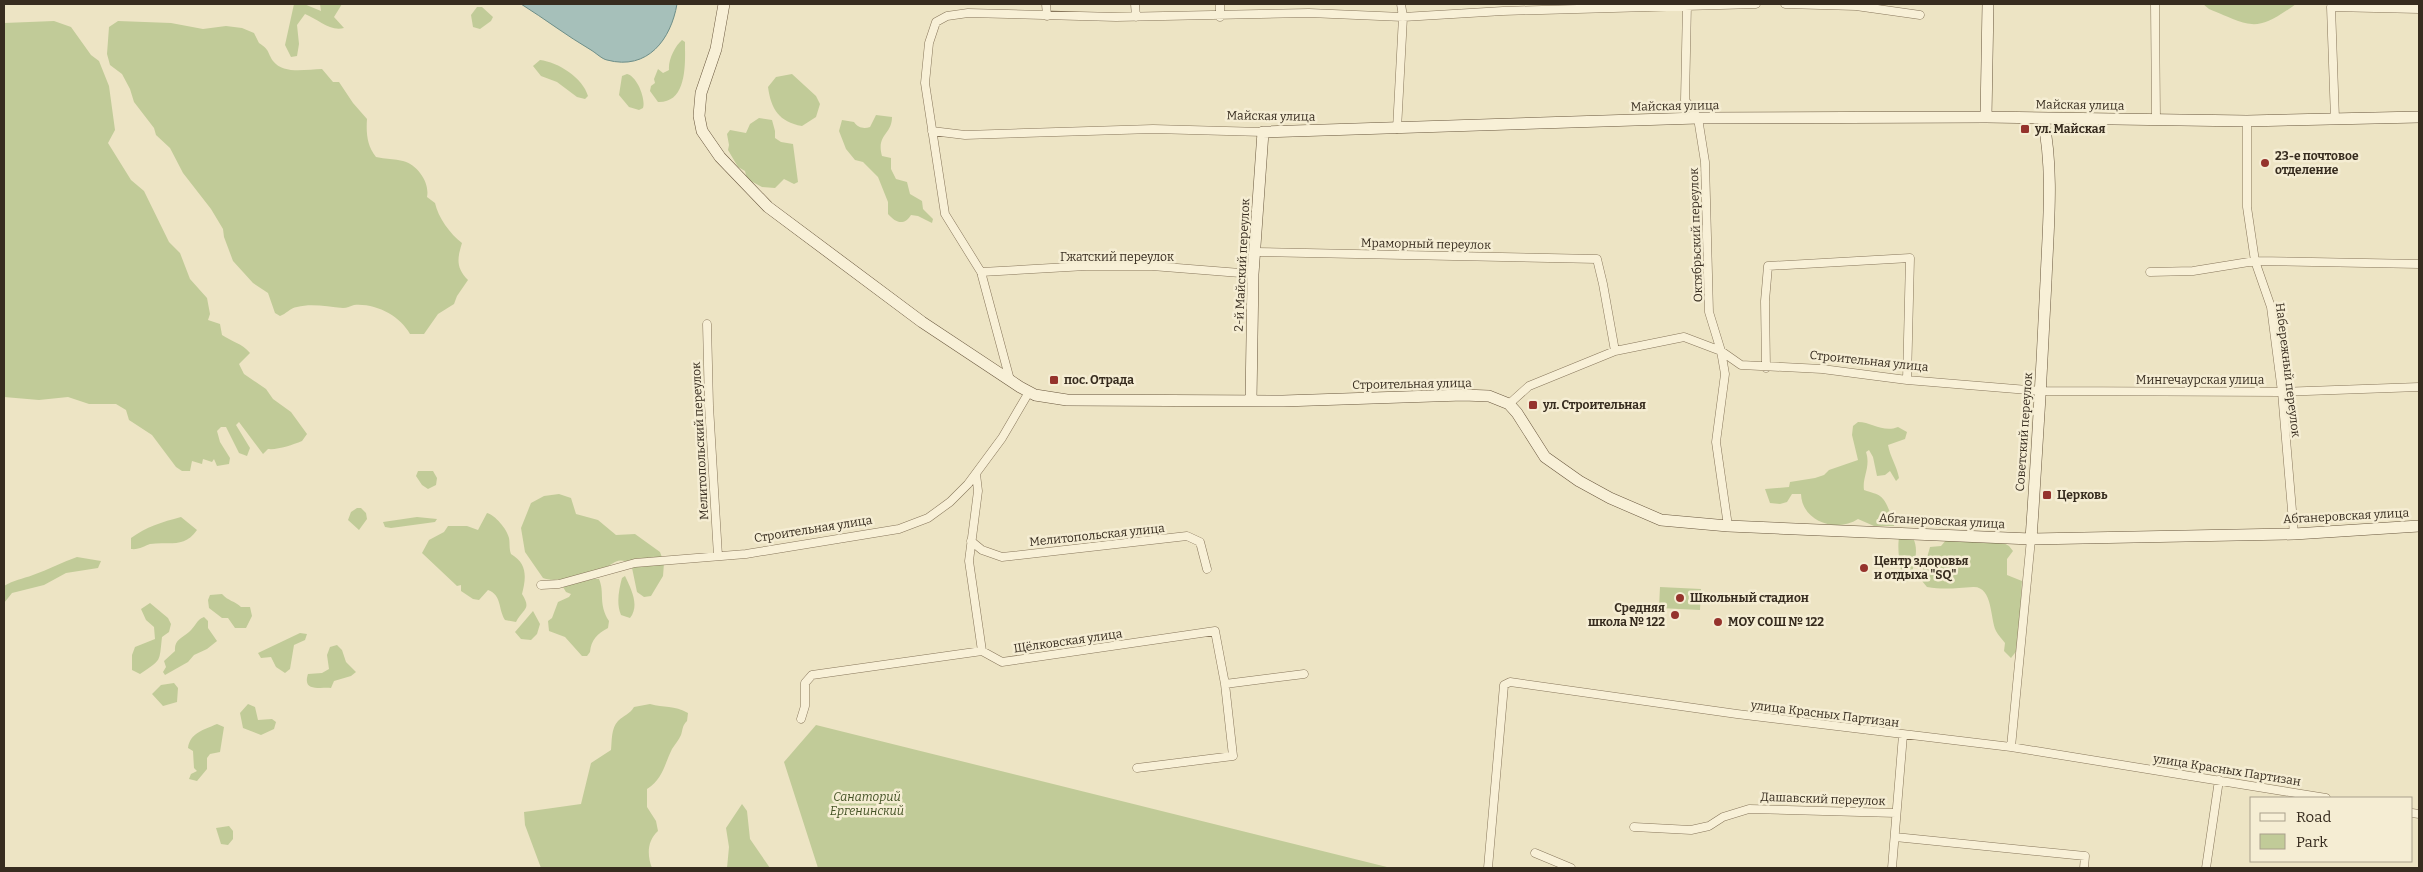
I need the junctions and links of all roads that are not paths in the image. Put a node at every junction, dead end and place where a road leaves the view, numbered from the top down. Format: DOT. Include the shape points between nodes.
graph roads {
  1 [pos="724,4"];
  2 [pos="1046,4"];
  3 [pos="1135,4"];
  4 [pos="1220,4"];
  5 [pos="1309,4"];
  6 [pos="1401,4"];
  7 [pos="1756,4"];
  8 [pos="1785,4"];
  9 [pos="1988,4"];
  10 [pos="2155,4"];
  11 [pos="1687,5"];
  12 [pos="1856,5"];
  13 [pos="2419,9"];
  14 [pos="1309,13"];
  15 [pos="1920,15"];
  16 [pos="1047,16"];
  17 [pos="1136,17"];
  18 [pos="1220,17"];
  19 [pos="1403,17"];
  20 [pos="1986,117"];
  21 [pos="2419,117"];
  22 [pos="1698,118"];
  23 [pos="2043,119"];
  24 [pos="2335,119"];
  25 [pos="2156,120"];
  26 [pos="2247,121"];
  27 [pos="1398,129"];
  28 [pos="932,131"];
  29 [pos="1263,132"];
  30 [pos="1255,252"];
  31 [pos="2255,261"];
  32 [pos="2419,264"];
  33 [pos="981,272"];
  34 [pos="2150,272"];
  35 [pos="1253,274"];
  36 [pos="707,324"];
  37 [pos="1615,351"];
  38 [pos="1722,351"];
  39 [pos="1766,368"];
  40 [pos="1010,380"];
  41 [pos="1907,380"];
  42 [pos="2419,387"];
  43 [pos="2041,391"];
  44 [pos="1029,392"];
  45 [pos="2282,392"];
  46 [pos="1251,400"];
  47 [pos="1509,404"];
  48 [pos="976,474"];
  49 [pos="1728,526"];
  50 [pos="2419,526"];
  51 [pos="2294,534"];
  52 [pos="2030,539"];
  53 [pos="971,541"];
  54 [pos="718,556"];
  55 [pos="1207,569"];
  56 [pos="541,585"];
  57 [pos="982,651"];
  58 [pos="1304,674"];
  59 [pos="1225,684"];
  60 [pos="801,719"];
  61 [pos="1903,736"];
  62 [pos="2011,747"];
  63 [pos="1137,768"];
  64 [pos="2219,780"];
  65 [pos="2320,797"];
  66 [pos="1896,813"];
  67 [pos="1634,827"];
  68 [pos="1895,837"];
  69 [pos="1535,853"];
  70 [pos="1488,868"];
  71 [pos="1572,868"];
  72 [pos="1892,868"];
  73 [pos="2084,868"];
  74 [pos="2206,868"];
  1 -- 40 [label="street, Строительная улица" via="716,49 701,93 699,116 702,131 720,157 768,207 922,322"];
  2 -- 16 [label="street"];
  3 -- 17 [label="street"];
  4 -- 18 [label="street"];
  5 -- 14 [label="street"];
  6 -- 19 [label="street"];
  7 -- 11 [label="street"];
  8 -- 12 [label="street"];
  9 -- 20 [label="street"];
  10 -- 25 [label="street"];
  11 -- 19 [label="street"];
  11 -- 22 [label="street, Октябрьский переулок" via="1686,100"];
  12 -- 15 [label="street"];
  13 -- 24 [label="street" via="2331,7"];
  14 -- 18 [label="street"];
  14 -- 19 [label="street"];
  16 -- 17 [label="street"];
  16 -- 28 [label="street" via="968,13 947,16 936,22 929,42 925,83"];
  17 -- 18 [label="street"];
  19 -- 27 [label="street"];
  20 -- 22 [label="street, Майская улица"];
  20 -- 23 [label="street, Майская улица"];
  21 -- 24 [label="street, Майская улица"];
  22 -- 27 [label="street, Майская улица"];
  22 -- 38 [label="street, Октябрьский переулок" via="1705,162 1709,312"];
  23 -- 25 [label="street, Майская улица"];
  23 -- 43 [label="street, Советский переулок" via="2049,147"];
  24 -- 26 [label="street, Майская улица"];
  25 -- 26 [label="street, Майская улица"];
  26 -- 31 [label="street, Набережный переулок" via="2247,207"];
  27 -- 29 [label="street, Майская улица"];
  28 -- 29 [label="street, Майская улица" via="965,135 1153,129"];
  28 -- 33 [label="street" via="945,214"];
  29 -- 30 [label="street, 2-й Майский переулок"];
  30 -- 35 [label="street, 2-й Майский переулок"];
  30 -- 37 [label="street, Мраморный переулок" via="1597,259"];
  31 -- 32 [label="street"];
  31 -- 34 [label="street" via="2192,271"];
  31 -- 45 [label="street, Набережный переулок" via="2271,307"];
  33 -- 35 [label="street, Гжатский переулок" via="1152,266"];
  33 -- 40 [label="street"];
  35 -- 46 [label="street, 2-й Майский переулок"];
  36 -- 54 [label="street, Мелитопольский переулок"];
  37 -- 38 [label="street, Строительная улица" via="1684,337"];
  37 -- 47 [label="street, Строительная улица" via="1529,386"];
  38 -- 39 [label="street, Строительная улица" via="1741,365"];
  38 -- 49 [label="street, Октябрьский переулок" via="1725,374 1716,442"];
  39 -- 41 [label="street, Строительная улица" via="1822,368"];
  39 -- 41 [label="street" via="1768,266 1910,258"];
  40 -- 44 [label="street, Строительная улица"];
  41 -- 43 [label="street, Строительная улица"];
  42 -- 45 [label="street, Мингечаурская улица"];
  43 -- 45 [label="street, Мингечаурская улица"];
  43 -- 52 [label="street, Советский переулок"];
  44 -- 46 [label="street, Строительная улица" via="1067,400"];
  44 -- 48 [label="street, Строительная улица"];
  45 -- 51 [label="street, Набережный переулок"];
  46 -- 47 [label="street, Строительная улица" via="1463,395 1489,396"];
  47 -- 49 [label="street, Абганеровская улица" via="1545,456 1579,481 1661,520"];
  48 -- 53 [label="street" via="978,491"];
  48 -- 54 [label="street, Строительная улица" via="950,502 928,518 899,529"];
  49 -- 52 [label="street, Абганеровская улица"];
  50 -- 51 [label="street, Абганеровская улица"];
  51 -- 52 [label="street, Абганеровская улица"];
  52 -- 62 [label="street, Советский переулок"];
  53 -- 55 [label="street, Мелитопольская улица" via="982,550 1002,557 1187,536 1200,542"];
  53 -- 57 [label="street" via="969,561"];
  54 -- 56 [label="street, Строительная улица" via="642,562 559,584"];
  57 -- 59 [label="street, Щёлковская улица" via="1002,662 1215,631"];
  57 -- 60 [label="street" via="812,675 805,683 805,706"];
  58 -- 59 [label="street"];
  59 -- 63 [label="street" via="1234,756"];
  61 -- 62 [label="street, улица Красных Партизан"];
  61 -- 66 [label="street"];
  61 -- 70 [label="street, улица Красных Партизан" via="1510,682 1504,685 1501,705"];
  62 -- 64 [label="street, улица Красных Партизан"];
  64 -- 65 [label="street, улица Красных Партизан"];
  64 -- 74 [label="street"];
  66 -- 67 [label="street, Дашавский переулок" via="1749,809 1691,830"];
  66 -- 68 [label="street"];
  68 -- 72 [label="street"];
  68 -- 73 [label="street" via="2085,856"];
  69 -- 71 [label="street"];
}
